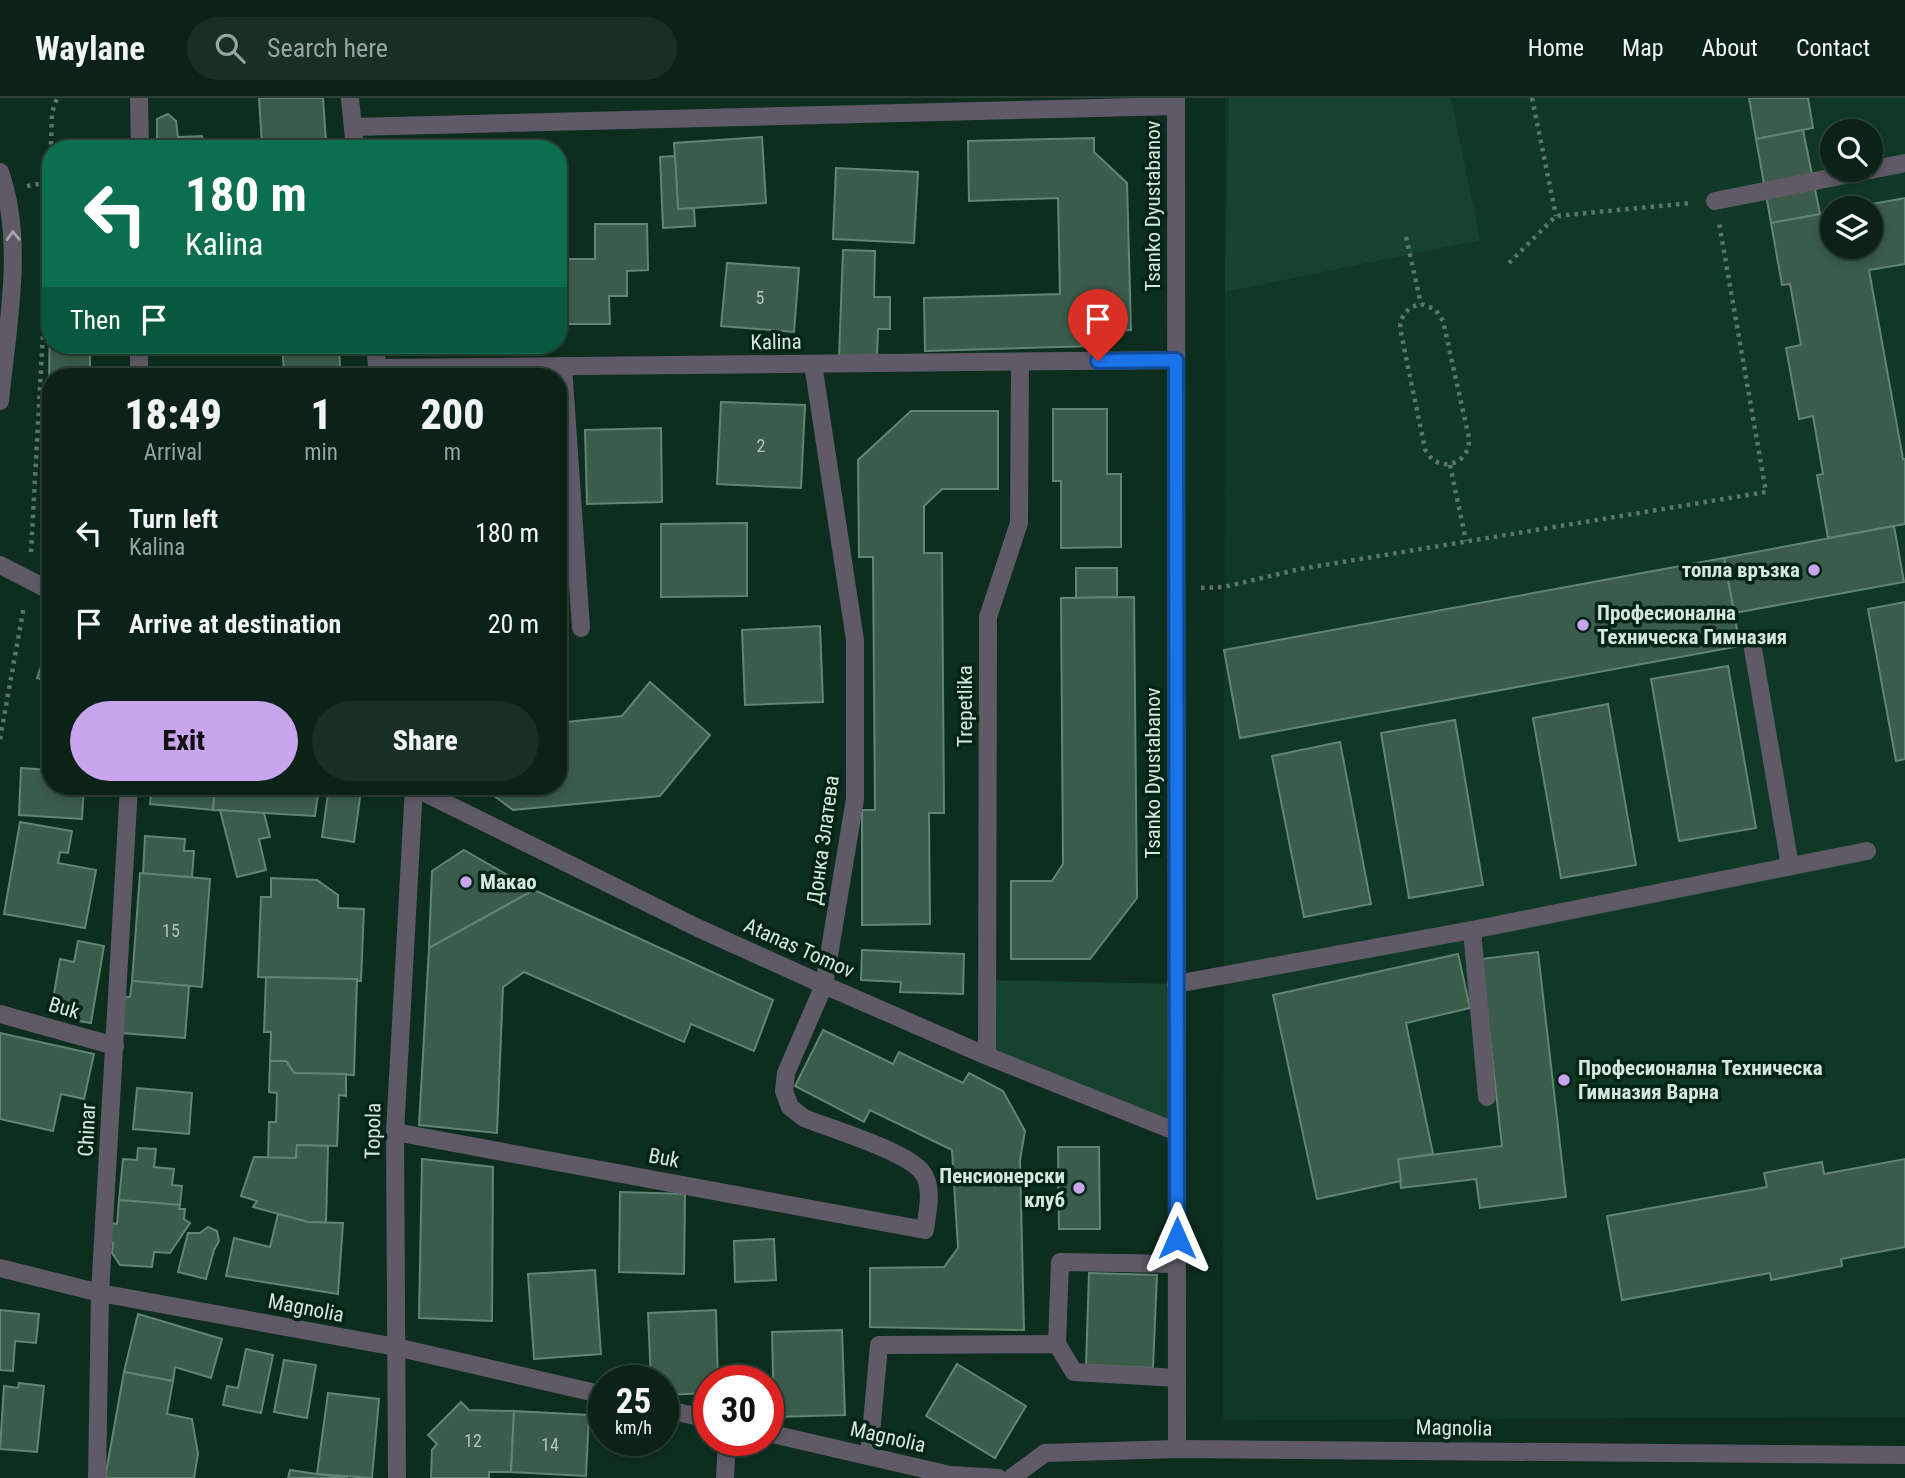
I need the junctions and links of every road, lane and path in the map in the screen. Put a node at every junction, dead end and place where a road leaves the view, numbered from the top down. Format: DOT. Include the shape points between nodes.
graph roads {
  1 [pos="57,98"];
  2 [pos="139,98"];
  3 [pos="350,98"];
  4 [pos="1532,98"];
  5 [pos="1175,102"];
  6 [pos="353,127"];
  7 [pos="51,140"];
  8 [pos="140,140"];
  9 [pos="354,140"];
  10 [pos="1905,163"];
  11 [pos="0,172"];
  12 [pos="1715,201"];
  13 [pos="1556,216"];
  14 [pos="1406,237"];
  15 [pos="1509,262"];
  16 [pos="1421,304"];
  17 [pos="42,334"];
  18 [pos="1176,360"];
  19 [pos="1020,362"];
  20 [pos="813,364"];
  21 [pos="563,366"];
  22 [pos="501,368"];
  23 [pos="0,401"];
  24 [pos="567,424"];
  25 [pos="1450,465"];
  26 [pos="1466,541"];
  27 [pos="0,565"];
  28 [pos="29,580"];
  29 [pos="42,586"];
  30 [pos="1176,589"];
  31 [pos="581,628"];
  32 [pos="1753,649"];
  33 [pos="0,739"];
  34 [pos="128,795"];
  35 [pos="413,795"];
  36 [pos="431,795"];
  37 [pos="1867,851"];
  38 [pos="1790,866"];
  39 [pos="1472,930"];
  40 [pos="1176,984"];
  41 [pos="824,985"];
  42 [pos="0,1014"];
  43 [pos="115,1046"];
  44 [pos="987,1056"];
  45 [pos="1487,1097"];
  46 [pos="395,1132"];
  47 [pos="1177,1132"];
  48 [pos="925,1230"];
  49 [pos="1177,1264"];
  50 [pos="0,1268"];
  51 [pos="100,1293"];
  52 [pos="1057,1344"];
  53 [pos="396,1348"];
  54 [pos="1177,1378"];
  55 [pos="588,1391"];
  56 [pos="784,1437"];
  57 [pos="1177,1449"];
  58 [pos="1905,1455"];
  59 [pos="726,1456"];
  60 [pos="869,1456"];
  61 [pos="97,1478"];
  62 [pos="397,1478"];
  63 [pos="725,1478"];
  64 [pos="998,1478"];
  65 [pos="1011,1478"];
  1 -- 7 [label="path"];
  2 -- 8 [label="street"];
  3 -- 6 [label="street"];
  4 -- 13 [label="path"];
  5 -- 6 [label="street"];
  5 -- 18 [label="street, Tsanko Dyustabanov"];
  6 -- 9 [label="street"];
  10 -- 12 [label="street"];
  23 -- 11 [label="street, one-way" via="14,247 10,205"];
  12 -- 13 [label="path"];
  12 -- 26 [label="path" via="1766,492"];
  13 -- 15 [label="path"];
  14 -- 16 [label="path"];
  16 -- 25 [label="path" via="1435,309 1443,321 1469,438 1463,458"];
  16 -- 25 [label="path" via="1404,314 1400,328 1425,449 1432,459"];
  17 -- 28 [label="path"];
  18 -- 19 [label="street, Kalina"];
  18 -- 30 [label="street, Tsanko Dyustabanov"];
  19 -- 20 [label="street, Kalina"];
  19 -- 44 [label="street, Trepetlika" via="1018,523 988,617"];
  20 -- 21 [label="street, Kalina"];
  20 -- 41 [label="street, Донка Златева" via="855,640 855,799"];
  21 -- 22 [label="street, Kalina"];
  24 -- 31 [label="street"];
  25 -- 26 [label="path"];
  26 -- 30 [label="path" via="1224,587"];
  27 -- 28 [label="street"];
  28 -- 29 [label="street"];
  28 -- 33 [label="path"];
  30 -- 40 [label="street, Tsanko Dyustabanov"];
  32 -- 38 [label="street"];
  34 -- 43 [label="street, Chinar"];
  35 -- 46 [label="street, Topola"];
  36 -- 41 [label="street, Atanas Tomov" via="698,928"];
  37 -- 38 [label="street"];
  38 -- 39 [label="street"];
  39 -- 40 [label="street"];
  39 -- 45 [label="street"];
  40 -- 47 [label="street, Tsanko Dyustabanov"];
  41 -- 44 [label="street, Atanas Tomov"];
  41 -- 48 [label="street, Донка Златева" via="786,1073 783,1091 790,1108 804,1118 904,1157 923,1172 929,1191"];
  42 -- 43 [label="street, Buk"];
  43 -- 51 [label="street, Chinar"];
  44 -- 47 [label="street, Atanas Tomov"];
  46 -- 48 [label="street, Buk"];
  46 -- 53 [label="street, Topola"];
  47 -- 49 [label="street, Tsanko Dyustabanov"];
  49 -- 52 [label="street" via="1060,1262"];
  49 -- 54 [label="street, Tsanko Dyustabanov"];
  50 -- 51 [label="street, Magnolia"];
  51 -- 53 [label="street, Magnolia"];
  51 -- 61 [label="street, Chinar"];
  52 -- 54 [label="street" via="1074,1371"];
  52 -- 60 [label="street" via="879,1345"];
  53 -- 55 [label="street, Magnolia"];
  53 -- 62 [label="street, Topola"];
  54 -- 57 [label="street, Tsanko Dyustabanov"];
  56 -- 60 [label="street, Magnolia"];
  57 -- 58 [label="street, Magnolia"];
  57 -- 65 [label="street, Magnolia" via="1045,1453"];
  59 -- 63 [label="street"];
  60 -- 64 [label="street, Magnolia" via="950,1475"];
}
